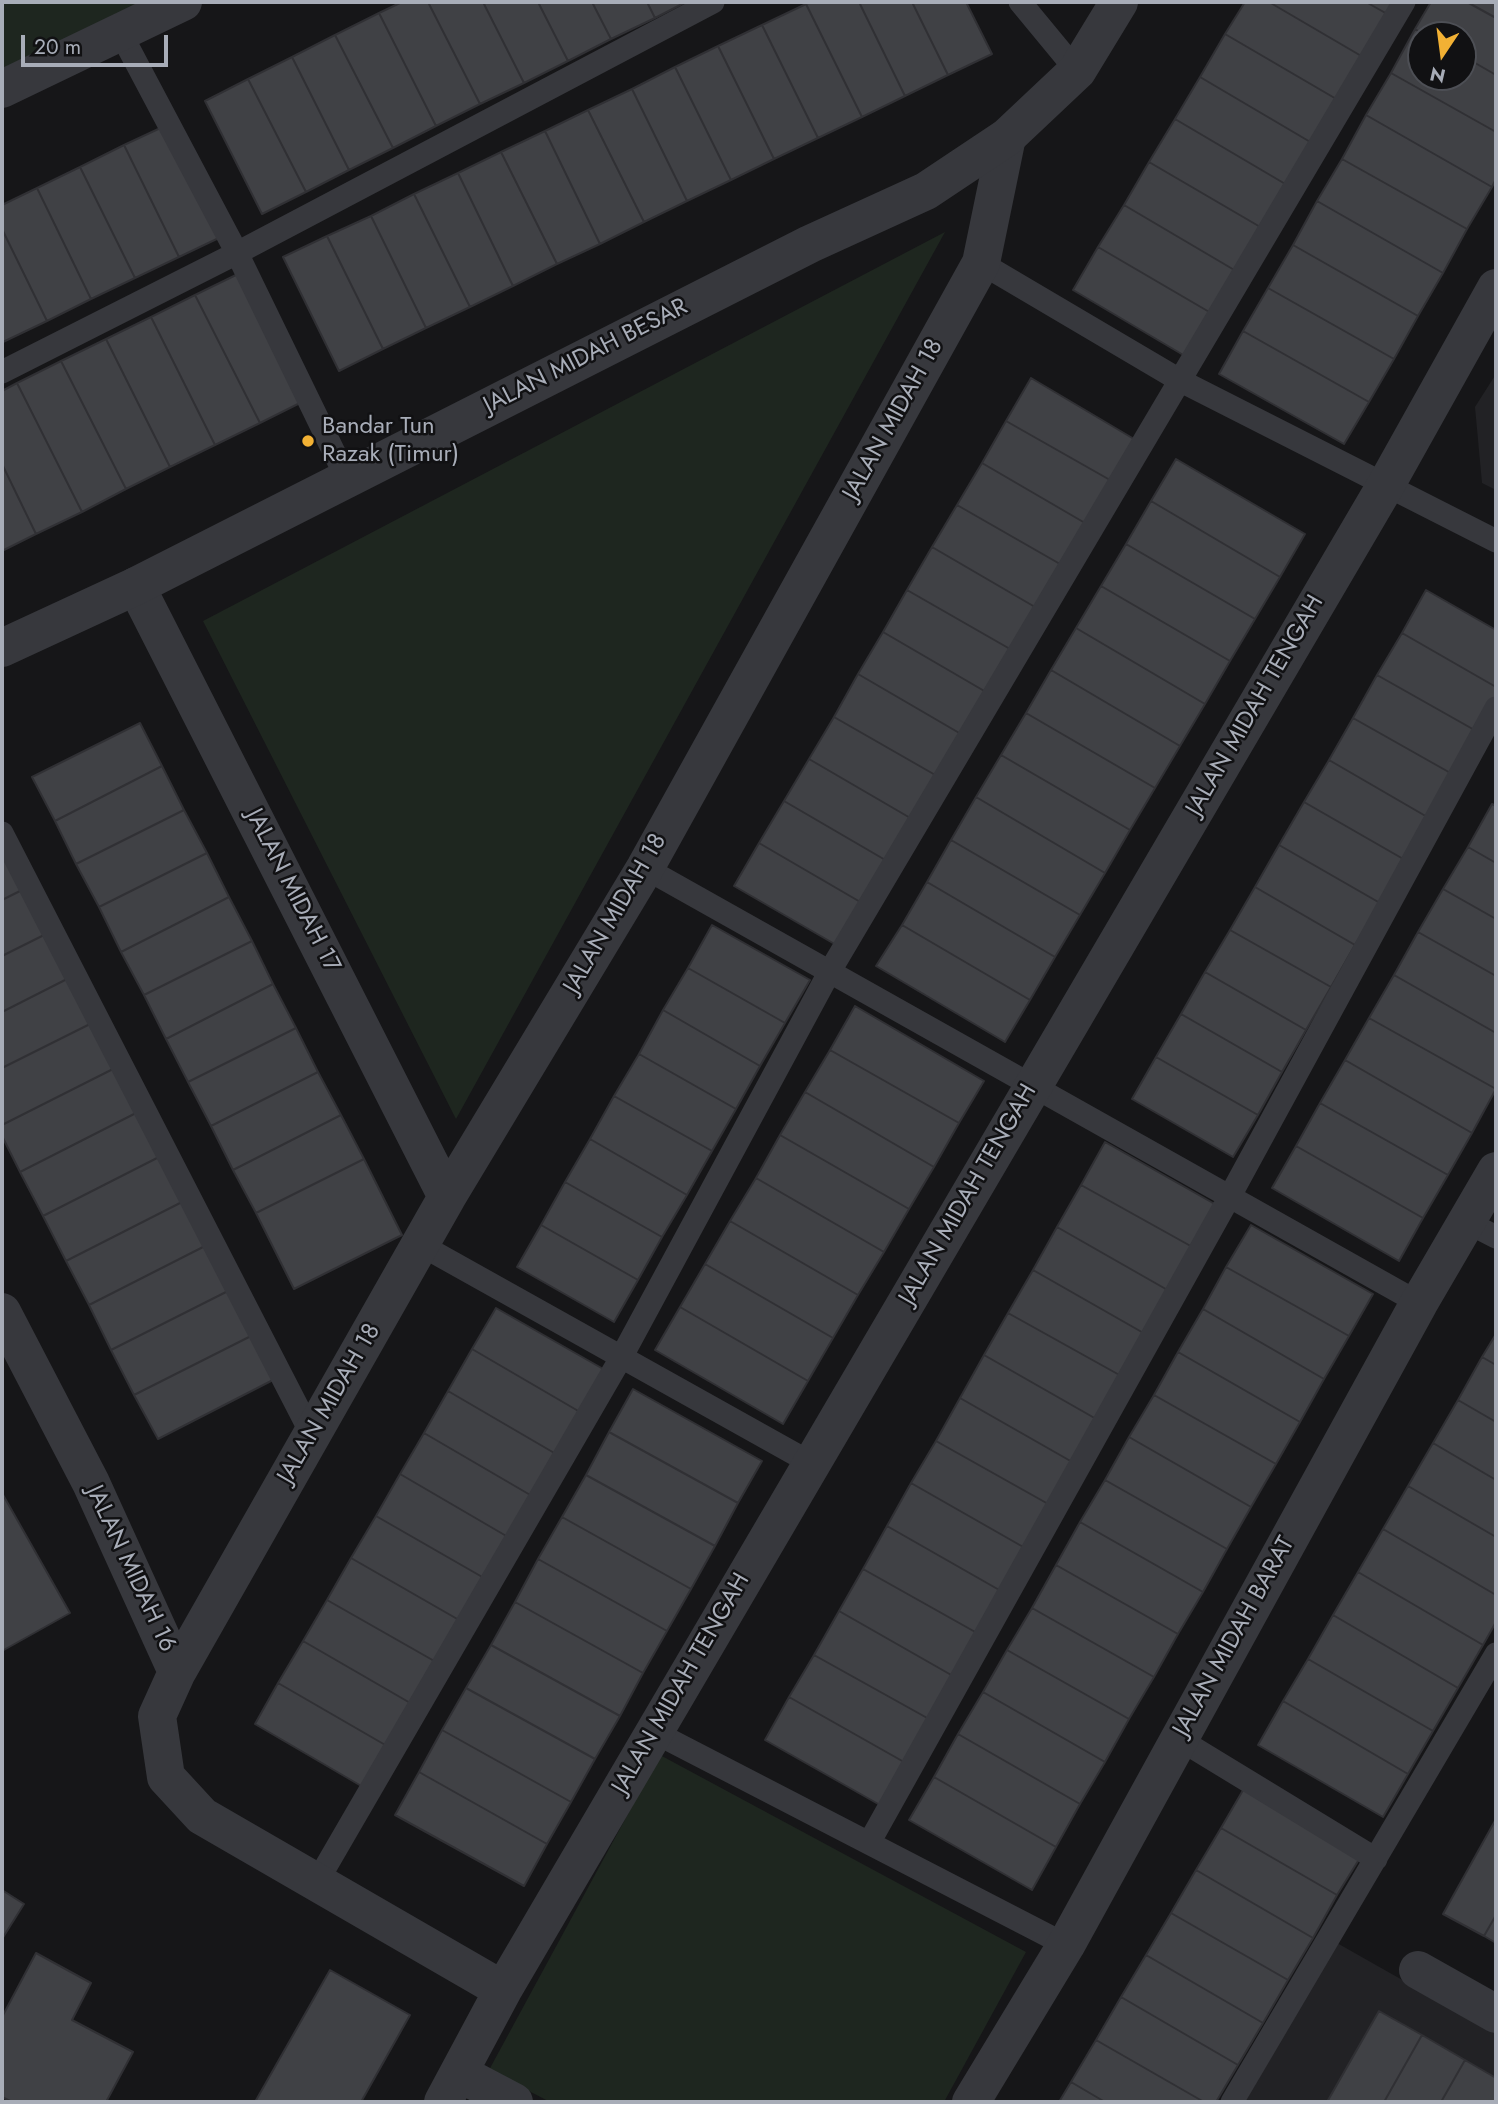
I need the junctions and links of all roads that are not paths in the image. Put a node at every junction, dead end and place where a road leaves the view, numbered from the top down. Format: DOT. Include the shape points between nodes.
graph roads {
  1 [pos="183,2"];
  2 [pos="713,2"];
  3 [pos="1020,2"];
  4 [pos="1119,2"];
  5 [pos="1404,2"];
  6 [pos="120,32"];
  7 [pos="1077,71"];
  8 [pos="2,89"];
  9 [pos="1007,137"];
  10 [pos="237,253"];
  11 [pos="981,263"];
  12 [pos="1496,288"];
  13 [pos="2,372"];
  14 [pos="1181,381"];
  15 [pos="347,479"];
  16 [pos="1387,484"];
  17 [pos="1496,541"];
  18 [pos="136,586"];
  19 [pos="2,648"];
  20 [pos="1496,708"];
  21 [pos="2,833"];
  22 [pos="645,868"];
  23 [pos="830,971"];
  24 [pos="1034,1084"];
  25 [pos="1496,1171"];
  26 [pos="1230,1196"];
  27 [pos="447,1197"];
  28 [pos="1482,1229"];
  29 [pos="421,1245"];
  30 [pos="1419,1303"];
  31 [pos="2,1312"];
  32 [pos="622,1356"];
  33 [pos="12,1360"];
  34 [pos="312,1435"];
  35 [pos="811,1463"];
  36 [pos="1496,1654"];
  37 [pos="177,1672"];
  38 [pos="654,1732"];
  39 [pos="1179,1739"];
  40 [pos="869,1843"];
  41 [pos="1376,1859"];
  42 [pos="318,1880"];
  43 [pos="1066,1945"];
  44 [pos="1418,1970"];
  45 [pos="503,1990"];
  46 [pos="1496,2014"];
  47 [pos="451,2087"];
  48 [pos="514,2102"];
  49 [pos="971,2102"];
  50 [pos="1232,2102"];
  1 -- 6 [label="street"];
  2 -- 10 [label="lane"];
  3 -- 7 [label="lane"];
  4 -- 7 [label="street, JALAN MIDAH BESAR"];
  5 -- 14 [label="lane"];
  6 -- 8 [label="street"];
  6 -- 10 [label="lane"];
  7 -- 9 [label="street, JALAN MIDAH BESAR"];
  9 -- 11 [label="street, JALAN MIDAH 18"];
  9 -- 15 [label="street, JALAN MIDAH BESAR" via="926,191 810,244"];
  10 -- 13 [label="lane"];
  10 -- 15 [label="lane"];
  11 -- 14 [label="lane"];
  11 -- 22 [label="street, JALAN MIDAH 18"];
  12 -- 16 [label="street, JALAN MIDAH TENGAH"];
  14 -- 16 [label="lane"];
  14 -- 23 [label="lane"];
  15 -- 18 [label="street, JALAN MIDAH BESAR"];
  16 -- 17 [label="lane"];
  16 -- 24 [label="street, JALAN MIDAH TENGAH"];
  18 -- 19 [label="street, JALAN MIDAH BESAR"];
  18 -- 27 [label="street, JALAN MIDAH 17"];
  20 -- 26 [label="lane"];
  21 -- 34 [label="lane"];
  22 -- 23 [label="lane"];
  22 -- 27 [label="street, JALAN MIDAH 18"];
  23 -- 24 [label="lane"];
  23 -- 32 [label="lane"];
  24 -- 26 [label="lane"];
  24 -- 35 [label="street, JALAN MIDAH TENGAH"];
  25 -- 28 [label="street, JALAN MIDAH BARAT"];
  26 -- 30 [label="lane"];
  26 -- 40 [label="lane"];
  27 -- 29 [label="street, JALAN MIDAH 18"];
  28 -- 30 [label="street, JALAN MIDAH BARAT"];
  29 -- 32 [label="lane"];
  29 -- 34 [label="street, JALAN MIDAH 18"];
  30 -- 39 [label="street, JALAN MIDAH BARAT"];
  31 -- 33 [label="street, JALAN MIDAH 16"];
  32 -- 35 [label="lane"];
  32 -- 42 [label="lane"];
  33 -- 37 [label="street, JALAN MIDAH 16" via="91,1483"];
  34 -- 37 [label="street, JALAN MIDAH 18"];
  35 -- 38 [label="street, JALAN MIDAH TENGAH"];
  36 -- 41 [label="lane"];
  37 -- 42 [label="street, JALAN MIDAH 16" via="157,1716 166,1777 202,1816"];
  38 -- 40 [label="lane"];
  38 -- 45 [label="street, JALAN MIDAH TENGAH"];
  39 -- 41 [label="lane"];
  39 -- 43 [label="street, JALAN MIDAH BARAT"];
  40 -- 43 [label="lane"];
  41 -- 50 [label="lane"];
  42 -- 45 [label="street, JALAN MIDAH 16"];
  43 -- 49 [label="street, JALAN MIDAH BARAT"];
  44 -- 46 [label="street"];
  45 -- 47 [label="street, JALAN MIDAH TENGAH"];
  47 -- 48 [label="street"];
}
